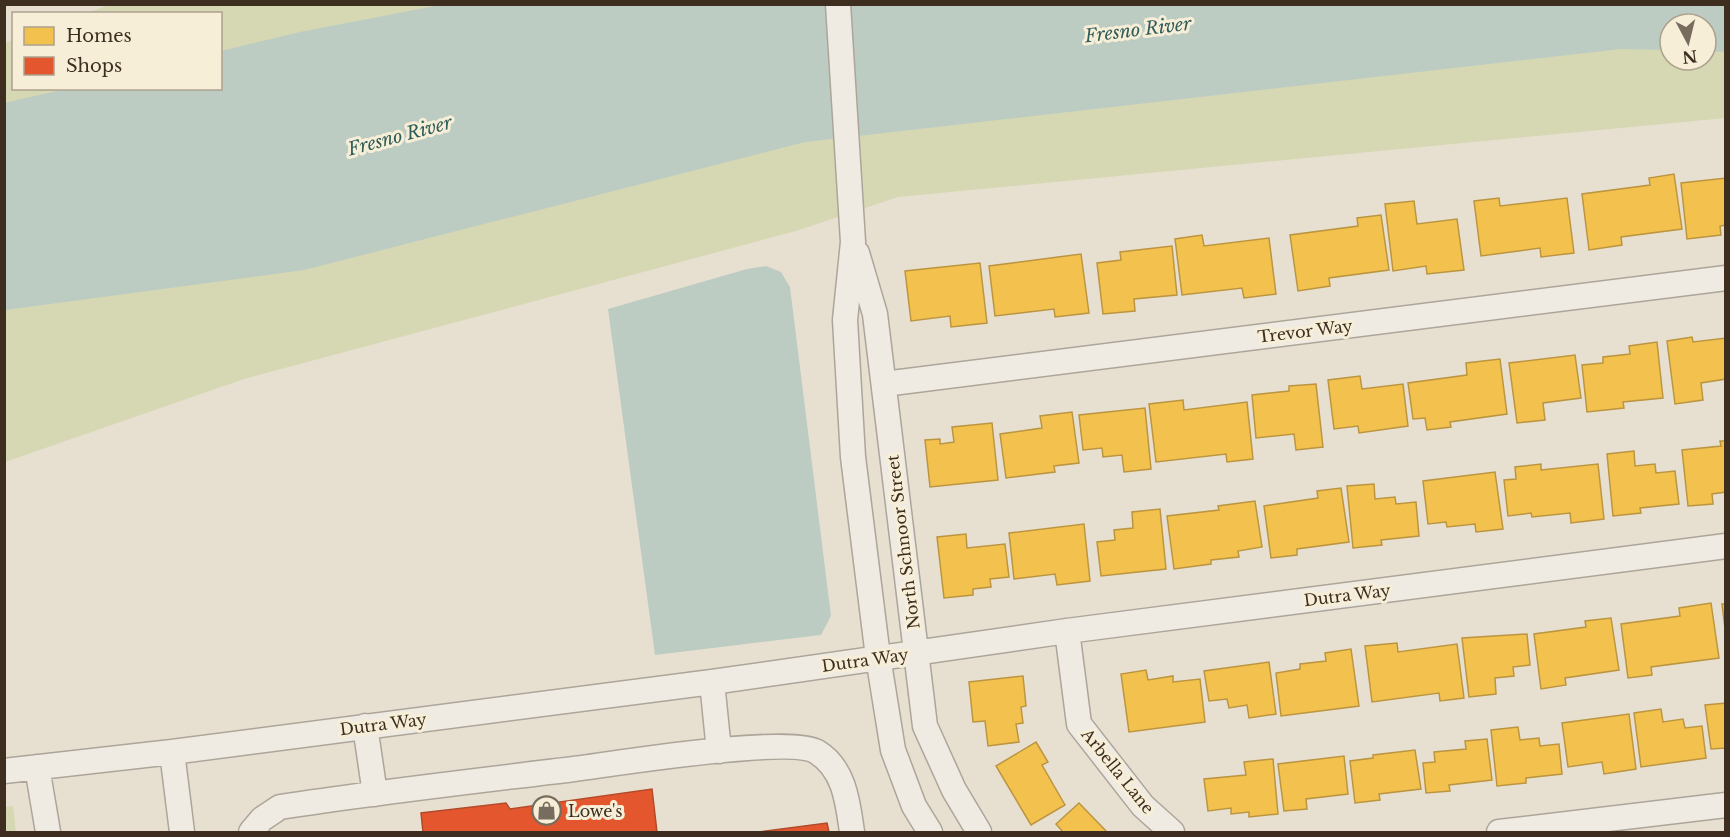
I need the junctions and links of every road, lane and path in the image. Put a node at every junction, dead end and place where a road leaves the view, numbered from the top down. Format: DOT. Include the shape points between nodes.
graph roads {
  1 [pos="838,4"];
  2 [pos="853,242"];
  3 [pos="1725,278"];
  4 [pos="884,384"];
  5 [pos="1725,546"];
  6 [pos="1066,631"];
  7 [pos="916,652"];
  8 [pos="878,657"];
  9 [pos="712,682"];
  10 [pos="365,726"];
  11 [pos="719,751"];
  12 [pos="172,752"];
  13 [pos="37,767"];
  14 [pos="4,771"];
  15 [pos="375,794"];
  16 [pos="1725,805"];
  17 [pos="48,832"];
  18 [pos="182,832"];
  19 [pos="251,832"];
  20 [pos="852,832"];
  21 [pos="930,832"];
  22 [pos="979,832"];
  23 [pos="1172,832"];
  24 [pos="1499,832"];
  1 -- 2 [label="street, North Schnoor Street"];
  2 -- 4 [label="street, North Schnoor Street" via="875,314"];
  2 -- 8 [label="street, North Schnoor Street" via="845,320 853,457"];
  3 -- 4 [label="street, Trevor Way"];
  4 -- 7 [label="street, North Schnoor Street"];
  5 -- 6 [label="street, Dutra Way"];
  6 -- 7 [label="street, Dutra Way"];
  6 -- 23 [label="street, Arbella Lane" via="1079,724 1143,806"];
  7 -- 8 [label="street, Dutra Way"];
  7 -- 22 [label="street, North Schnoor Street" via="925,726 954,790"];
  8 -- 9 [label="street, Dutra Way"];
  8 -- 21 [label="street, North Schnoor Street" via="892,750 914,806"];
  9 -- 10 [label="street, Dutra Way"];
  9 -- 11 [label="street"];
  10 -- 12 [label="street, Dutra Way"];
  10 -- 15 [label="street"];
  11 -- 15 [label="street"];
  11 -- 20 [label="street" via="798,746 817,751 842,782"];
  12 -- 13 [label="street, Dutra Way"];
  12 -- 18 [label="street"];
  13 -- 14 [label="street, Dutra Way"];
  13 -- 17 [label="street"];
  15 -- 19 [label="street" via="280,807"];
  16 -- 24 [label="street"];
}
